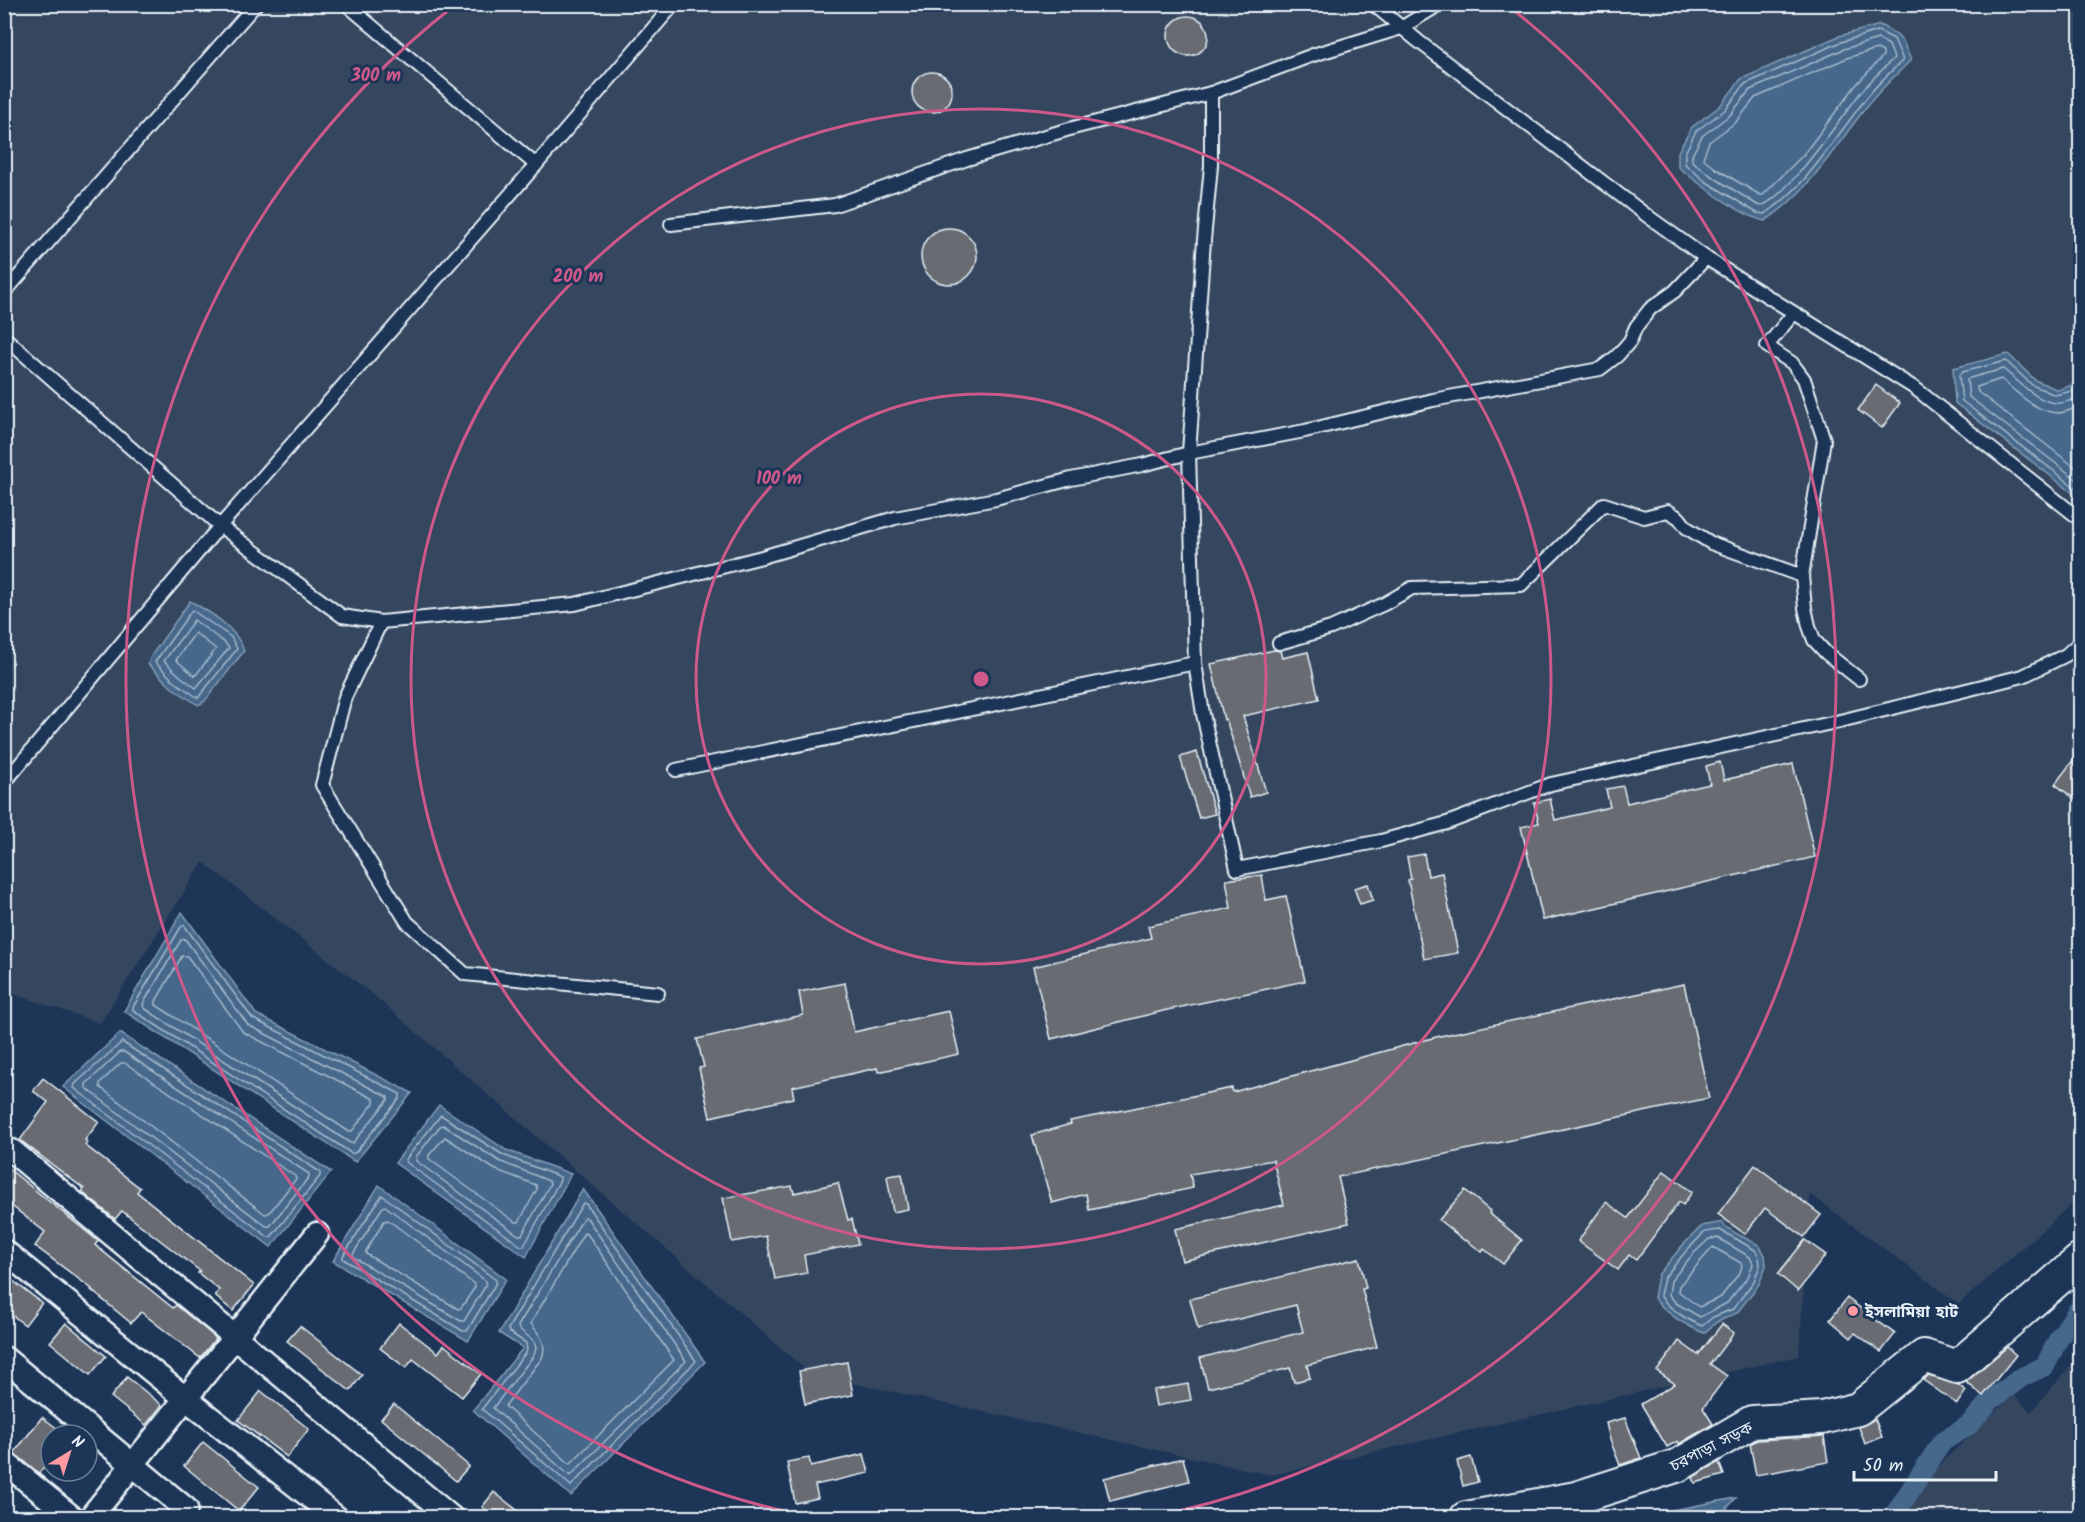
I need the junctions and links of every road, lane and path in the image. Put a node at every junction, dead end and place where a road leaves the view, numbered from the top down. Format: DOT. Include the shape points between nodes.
graph roads {
  1 [pos="256,4"];
  2 [pos="346,4"];
  3 [pos="674,4"];
  4 [pos="1373,4"];
  5 [pos="1440,4"];
  6 [pos="1401,28"];
  7 [pos="1211,93"];
  8 [pos="536,165"];
  9 [pos="671,224"];
  10 [pos="1706,258"];
  11 [pos="4,293"];
  12 [pos="1793,314"];
  13 [pos="4,337"];
  14 [pos="1189,453"];
  15 [pos="2080,519"];
  16 [pos="220,526"];
  17 [pos="1802,576"];
  18 [pos="381,622"];
  19 [pos="2080,642"];
  20 [pos="1279,643"];
  21 [pos="1195,663"];
  22 [pos="1859,679"];
  23 [pos="676,770"];
  24 [pos="4,783"];
  25 [pos="658,993"];
  26 [pos="12,1151"];
  27 [pos="316,1234"];
  28 [pos="4,1251"];
  29 [pos="2080,1260"];
  30 [pos="234,1338"];
  31 [pos="4,1358"];
  32 [pos="185,1398"];
  33 [pos="4,1462"];
  34 [pos="132,1464"];
  35 [pos="186,1509"];
  36 [pos="73,1518"];
  37 [pos="90,1518"];
  38 [pos="337,1518"];
  39 [pos="452,1518"];
  40 [pos="1466,1518"];
  1 -- 11 [label="lane"];
  2 -- 8 [label="lane"];
  3 -- 8 [label="lane"];
  4 -- 6 [label="lane"];
  5 -- 6 [label="lane"];
  6 -- 7 [label="lane"];
  6 -- 10 [label="lane"];
  7 -- 9 [label="lane" via="967,159 835,205"];
  7 -- 14 [label="lane" via="1211,166"];
  8 -- 16 [label="lane"];
  10 -- 12 [label="lane"];
  10 -- 14 [label="lane" via="1675,291 1650,309 1630,341 1600,369 1433,400 1305,431"];
  12 -- 15 [label="lane" via="1916,389"];
  12 -- 17 [label="lane" via="1767,346 1792,363 1804,379 1824,440"];
  13 -- 16 [label="lane"];
  14 -- 18 [label="lane" via="996,499 895,518 762,557 575,604"];
  14 -- 21 [label="lane"];
  16 -- 18 [label="lane" via="342,615"];
  16 -- 24 [label="lane"];
  17 -- 20 [label="lane" via="1712,543 1668,512 1644,517 1604,504 1521,585 1412,588 1331,628"];
  17 -- 22 [label="lane" via="1804,608 1814,640"];
  18 -- 25 [label="lane" via="345,697 322,785 407,922 465,974"];
  19 -- 21 [label="lane" via="2066,655 2023,676 1836,722 1551,784 1447,823 1381,841 1237,868"];
  21 -- 23 [label="lane"];
  26 -- 30 [label="street"];
  27 -- 30 [label="street"];
  28 -- 32 [label="street"];
  29 -- 40 [label="street, চরপাড়া সড়ক" via="1958,1367 1924,1356 1858,1409 1822,1418 1752,1422 1679,1465 1576,1498"];
  30 -- 32 [label="street"];
  30 -- 39 [label="street"];
  31 -- 34 [label="street"];
  32 -- 34 [label="street"];
  32 -- 38 [label="street"];
  33 -- 36 [label="street"];
  34 -- 35 [label="street"];
  34 -- 37 [label="street"];
}
